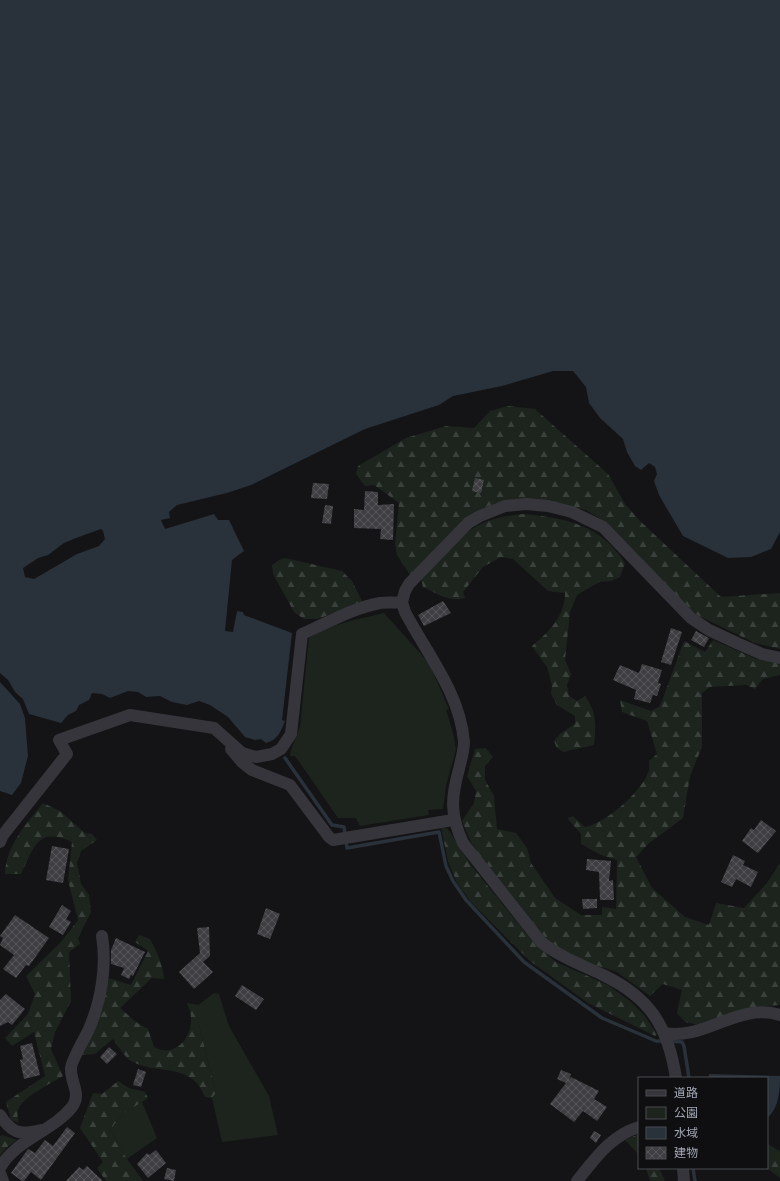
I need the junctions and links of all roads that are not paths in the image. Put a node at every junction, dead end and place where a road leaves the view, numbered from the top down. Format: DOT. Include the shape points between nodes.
graph roads {
  1 [pos="402,602"];
  2 [pos="780,658"];
  3 [pos="228,741"];
  4 [pos="453,820"];
  5 [pos="0,842"];
  6 [pos="102,936"];
  7 [pos="780,1015"];
  8 [pos="667,1039"];
  9 [pos="676,1077"];
  10 [pos="0,1115"];
  11 [pos="638,1127"];
  12 [pos="44,1130"];
  13 [pos="0,1168"];
  14 [pos="683,1169"];
  15 [pos="0,1173"];
  16 [pos="3,1181"];
  17 [pos="576,1181"];
  18 [pos="684,1181"];
  1 -- 2 [label="street" via="409,584 468,523 504,506 548,506 572,512 603,527 697,622 762,654"];
  1 -- 3 [label="street" via="372,605 302,634 291,734 281,749 272,754 256,757 242,753"];
  1 -- 4 [label="street" via="442,675 461,724 464,743 454,792"];
  3 -- 4 [label="street" via="234,754 252,770 290,784 329,837 338,840"];
  3 -- 5 [label="street" via="214,728 130,715 59,740 67,754"];
  4 -- 8 [label="street" via="463,843 541,942 553,951 606,976 638,997 653,1013"];
  6 -- 12 [label="street" via="104,954 101,988 92,1022 71,1068 76,1100 72,1107"];
  7 -- 8 [label="street" via="752,1012"];
  8 -- 9 [label="street"];
  10 -- 12 [label="street" via="8,1126 20,1133"];
  11 -- 17 [label="street" via="617,1136"];
  12 -- 13 [label="street" via="17,1149"];
  14 -- 18 [label="street"];
  15 -- 16 [label="street"];
}
